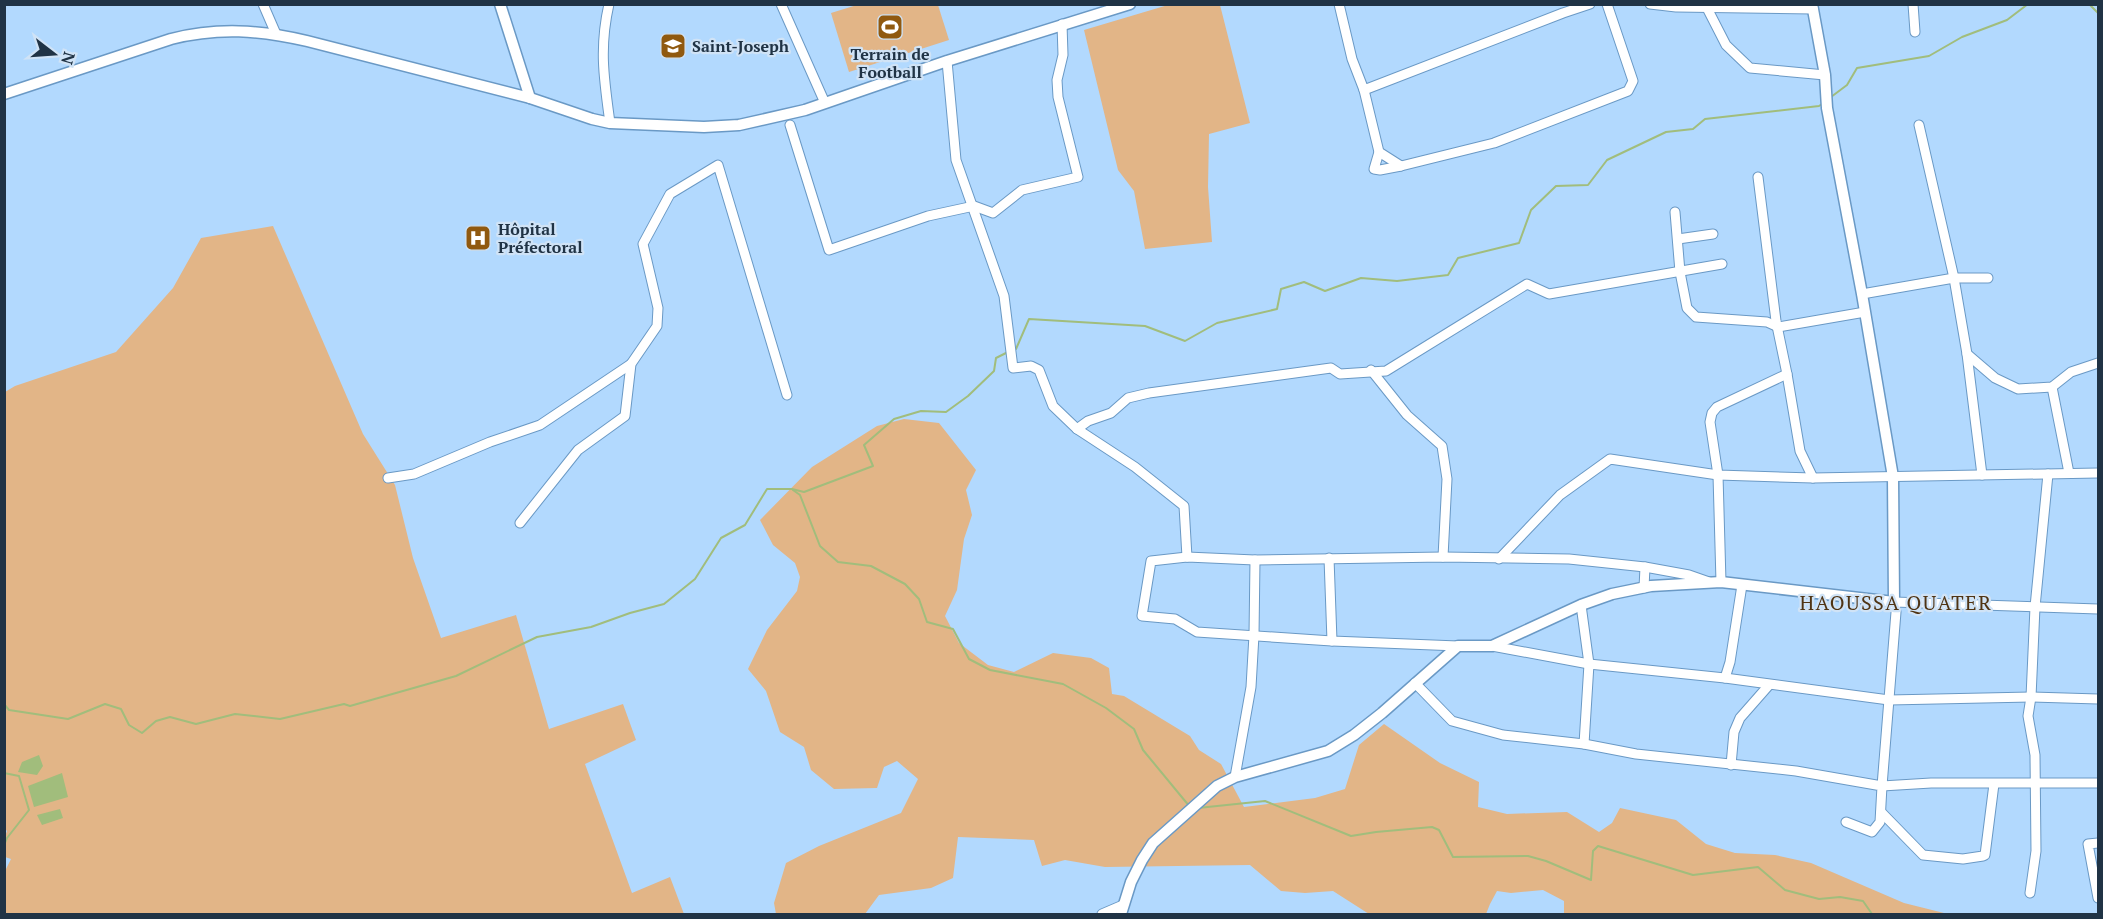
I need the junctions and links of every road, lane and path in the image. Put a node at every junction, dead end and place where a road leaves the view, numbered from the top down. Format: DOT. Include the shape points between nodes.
graph roads {
  1 [pos="263,4"];
  2 [pos="500,4"];
  3 [pos="609,4"];
  4 [pos="781,4"];
  5 [pos="1130,4"];
  6 [pos="1339,4"];
  7 [pos="1590,4"];
  8 [pos="1607,4"];
  9 [pos="1650,4"];
  10 [pos="1913,4"];
  11 [pos="1676,6"];
  12 [pos="1707,6"];
  13 [pos="1769,7"];
  14 [pos="1812,7"];
  15 [pos="1062,24"];
  16 [pos="1915,32"];
  17 [pos="276,34"];
  18 [pos="947,61"];
  19 [pos="1825,75"];
  20 [pos="1364,90"];
  21 [pos="4,94"];
  22 [pos="530,98"];
  23 [pos="825,103"];
  24 [pos="609,123"];
  25 [pos="790,125"];
  26 [pos="1919,125"];
  27 [pos="1378,152"];
  28 [pos="1401,166"];
  29 [pos="1758,177"];
  30 [pos="974,206"];
  31 [pos="1675,212"];
  32 [pos="1713,234"];
  33 [pos="1678,239"];
  34 [pos="1722,264"];
  35 [pos="1680,272"];
  36 [pos="1954,278"];
  37 [pos="1988,278"];
  38 [pos="1862,294"];
  39 [pos="1865,312"];
  40 [pos="1778,327"];
  41 [pos="1967,354"];
  42 [pos="2098,363"];
  43 [pos="631,364"];
  44 [pos="1371,370"];
  45 [pos="1787,374"];
  46 [pos="2052,387"];
  47 [pos="787,394"];
  48 [pos="1077,429"];
  49 [pos="2069,473"];
  50 [pos="2098,473"];
  51 [pos="2048,474"];
  52 [pos="1983,475"];
  53 [pos="1718,476"];
  54 [pos="1893,477"];
  55 [pos="388,478"];
  56 [pos="1813,478"];
  57 [pos="520,523"];
  58 [pos="1187,557"];
  59 [pos="1443,557"];
  60 [pos="1329,558"];
  61 [pos="1499,559"];
  62 [pos="1255,560"];
  63 [pos="1645,567"];
  64 [pos="1708,582"];
  65 [pos="1720,582"];
  66 [pos="1742,585"];
  67 [pos="1644,588"];
  68 [pos="1894,602"];
  69 [pos="1581,605"];
  70 [pos="2035,607"];
  71 [pos="2098,609"];
  72 [pos="1254,635"];
  73 [pos="1332,641"];
  74 [pos="1458,646"];
  75 [pos="1492,646"];
  76 [pos="1589,664"];
  77 [pos="1725,678"];
  78 [pos="1415,683"];
  79 [pos="1769,685"];
  80 [pos="2031,697"];
  81 [pos="2098,699"];
  82 [pos="1889,700"];
  83 [pos="1584,744"];
  84 [pos="1731,765"];
  85 [pos="1235,777"];
  86 [pos="2098,783"];
  87 [pos="1994,784"];
  88 [pos="2035,784"];
  89 [pos="1882,786"];
  90 [pos="1881,812"];
  91 [pos="1846,822"];
  92 [pos="2098,843"];
  93 [pos="2030,893"];
  94 [pos="2098,898"];
  95 [pos="1122,910"];
  96 [pos="1102,915"];
  1 -- 17 [label="street"];
  2 -- 22 [label="street"];
  3 -- 24 [label="street" via="602,64"];
  4 -- 23 [label="street"];
  5 -- 15 [label="street"];
  6 -- 20 [label="street"];
  7 -- 20 [label="street"];
  8 -- 28 [label="street" via="1633,81 1628,91 1494,144"];
  9 -- 11 [label="street"];
  10 -- 16 [label="street"];
  11 -- 12 [label="street"];
  12 -- 13 [label="street"];
  12 -- 19 [label="street" via="1726,45 1750,68"];
  13 -- 14 [label="street"];
  14 -- 19 [label="street"];
  15 -- 18 [label="street"];
  15 -- 30 [label="street" via="1058,97 1078,177 1022,190 993,213"];
  17 -- 21 [label="street" via="240,30 194,33"];
  17 -- 22 [label="street"];
  18 -- 23 [label="street"];
  18 -- 30 [label="street" via="956,160"];
  19 -- 38 [label="street" via="1827,108"];
  20 -- 27 [label="street"];
  22 -- 24 [label="street"];
  23 -- 24 [label="street" via="739,125"];
  25 -- 30 [label="street" via="829,250 928,216"];
  26 -- 36 [label="street"];
  27 -- 28 [label="street"];
  27 -- 28 [label="street" via="1374,169"];
  29 -- 40 [label="street"];
  30 -- 48 [label="street" via="1004,296 1013,368 1031,366 1039,370 1053,406"];
  31 -- 33 [label="street"];
  32 -- 33 [label="street"];
  33 -- 35 [label="street"];
  34 -- 35 [label="street"];
  35 -- 40 [label="street" via="1687,308 1696,317 1767,322"];
  35 -- 44 [label="street" via="1549,294 1527,284 1386,371"];
  36 -- 37 [label="street"];
  36 -- 38 [label="street"];
  36 -- 41 [label="street"];
  38 -- 39 [label="street"];
  39 -- 40 [label="street"];
  39 -- 54 [label="street"];
  40 -- 45 [label="street"];
  41 -- 46 [label="street" via="1995,378 2018,389"];
  41 -- 52 [label="street"];
  42 -- 46 [label="street" via="2071,372"];
  43 -- 47 [label="street" via="657,326 658,308 643,244 670,194 718,165"];
  43 -- 55 [label="street" via="540,425 414,474"];
  43 -- 57 [label="street" via="625,416 578,450"];
  44 -- 48 [label="street" via="1340,374 1331,368 1149,393 1128,398 1111,413"];
  44 -- 59 [label="street" via="1407,415 1442,446 1447,479"];
  45 -- 53 [label="street" via="1712,412"];
  45 -- 56 [label="street" via="1800,451"];
  46 -- 49 [label="street"];
  48 -- 58 [label="street" via="1135,466 1184,506"];
  49 -- 50 [label="street"];
  49 -- 51 [label="street"];
  51 -- 52 [label="street"];
  51 -- 70 [label="street"];
  52 -- 54 [label="street"];
  53 -- 56 [label="street"];
  53 -- 61 [label="street" via="1610,459 1560,495"];
  53 -- 65 [label="street"];
  54 -- 56 [label="street"];
  54 -- 68 [label="street"];
  58 -- 62 [label="street"];
  58 -- 72 [label="street" via="1151,561 1142,616 1175,619 1197,632"];
  59 -- 60 [label="street"];
  59 -- 61 [label="street"];
  60 -- 62 [label="street"];
  60 -- 73 [label="street"];
  61 -- 63 [label="street" via="1569,559"];
  62 -- 72 [label="street"];
  63 -- 64 [label="street"];
  63 -- 67 [label="street"];
  64 -- 65 [label="street"];
  64 -- 67 [label="street"];
  65 -- 66 [label="street"];
  66 -- 68 [label="street"];
  66 -- 77 [label="street"];
  67 -- 69 [label="street"];
  68 -- 70 [label="street"];
  68 -- 82 [label="street"];
  69 -- 75 [label="street"];
  69 -- 76 [label="street"];
  70 -- 71 [label="street"];
  70 -- 80 [label="street"];
  72 -- 73 [label="street"];
  72 -- 85 [label="street" via="1251,687"];
  73 -- 74 [label="street"];
  74 -- 75 [label="street"];
  74 -- 78 [label="street"];
  75 -- 76 [label="street"];
  76 -- 77 [label="street"];
  76 -- 83 [label="street"];
  77 -- 79 [label="street"];
  78 -- 83 [label="street" via="1452,721 1503,735"];
  78 -- 85 [label="street" via="1354,735 1328,751"];
  79 -- 82 [label="street"];
  79 -- 84 [label="street" via="1740,718 1734,732"];
  80 -- 81 [label="street"];
  80 -- 82 [label="street"];
  80 -- 88 [label="street" via="2028,716"];
  82 -- 89 [label="street"];
  83 -- 84 [label="street"];
  84 -- 89 [label="street" via="1796,771"];
  85 -- 95 [label="street" via="1217,786 1153,843"];
  86 -- 88 [label="street"];
  87 -- 88 [label="street"];
  87 -- 89 [label="street"];
  87 -- 90 [label="street" via="1983,856 1964,859 1923,855"];
  88 -- 93 [label="street" via="2036,852"];
  89 -- 90 [label="street"];
  90 -- 91 [label="street" via="1880,822 1872,832"];
  92 -- 94 [label="street" via="2088,844"];
  95 -- 96 [label="street"];
}
